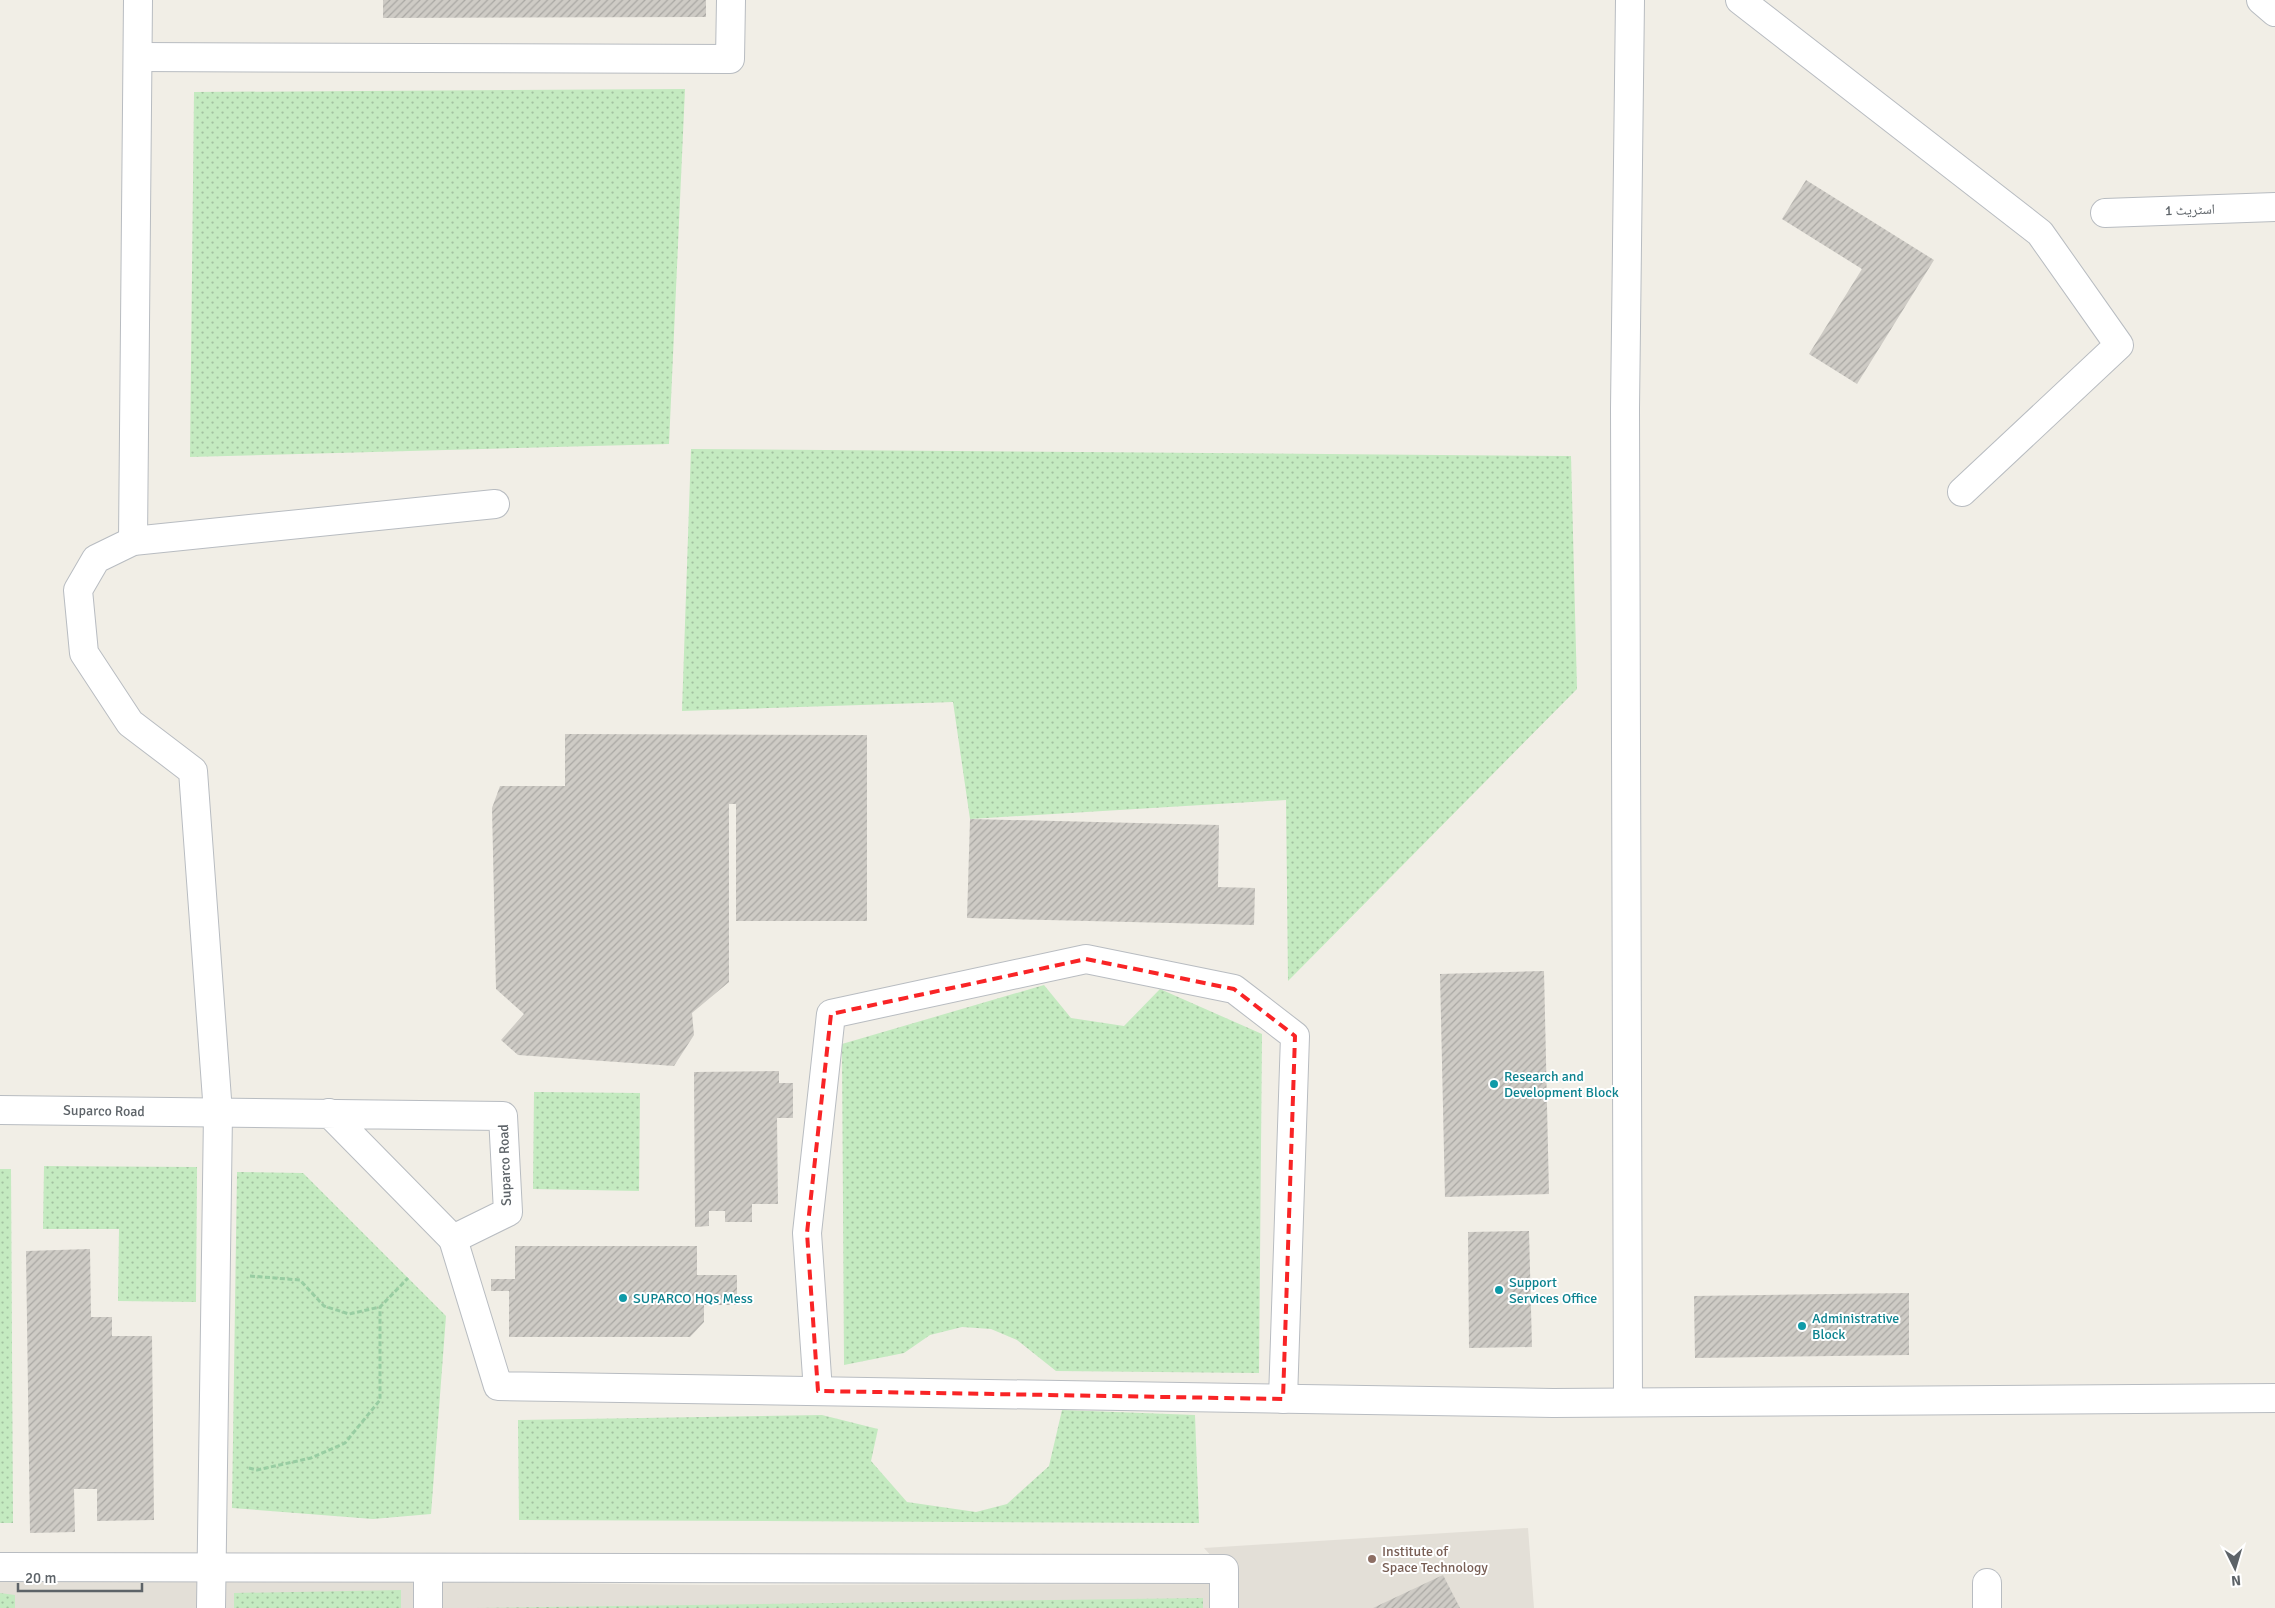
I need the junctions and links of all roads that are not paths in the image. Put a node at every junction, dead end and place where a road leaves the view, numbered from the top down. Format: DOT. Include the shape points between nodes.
graph roads {
  1 [pos="138,0"];
  2 [pos="731,0"];
  3 [pos="1630,0"];
  4 [pos="1740,0"];
  5 [pos="2261,0"];
  6 [pos="2275,12"];
  7 [pos="138,58"];
  8 [pos="2275,207"];
  9 [pos="2105,213"];
  10 [pos="1962,492"];
  11 [pos="495,504"];
  12 [pos="133,541"];
  13 [pos="0,1110"];
  14 [pos="218,1113"];
  15 [pos="328,1113"];
  16 [pos="453,1239"];
  17 [pos="818,1391"];
  18 [pos="2275,1398"];
  19 [pos="1283,1399"];
  20 [pos="1628,1402"];
  21 [pos="0,1567"];
  22 [pos="211,1567"];
  23 [pos="428,1569"];
  24 [pos="211,1608"];
  25 [pos="428,1608"];
  26 [pos="1224,1608"];
  1 -- 7 [label="street"];
  2 -- 7 [label="street" via="730,59"];
  3 -- 20 [label="street" via="1625,409"];
  4 -- 10 [label="street" via="2040,233 2119,345"];
  5 -- 6 [label="street"];
  7 -- 12 [label="street"];
  8 -- 9 [label="street, اسٹریٹ 1"];
  11 -- 12 [label="street"];
  12 -- 14 [label="street" via="96,559 78,590 84,653 130,723 193,771"];
  13 -- 14 [label="street, Suparco Road"];
  14 -- 15 [label="street, Suparco Road"];
  14 -- 22 [label="street"];
  15 -- 16 [label="street"];
  15 -- 16 [label="street, Suparco Road" via="503,1116 508,1212"];
  16 -- 17 [label="street" via="498,1386"];
  17 -- 19 [label="street"];
  17 -- 19 [label="street" via="807,1233 831,1014 1086,958 1234,989 1295,1036"];
  18 -- 20 [label="street"];
  19 -- 20 [label="street"];
  21 -- 22 [label="street"];
  22 -- 23 [label="street"];
  22 -- 24 [label="street"];
  23 -- 25 [label="street"];
  23 -- 26 [label="street" via="1224,1569"];
}
